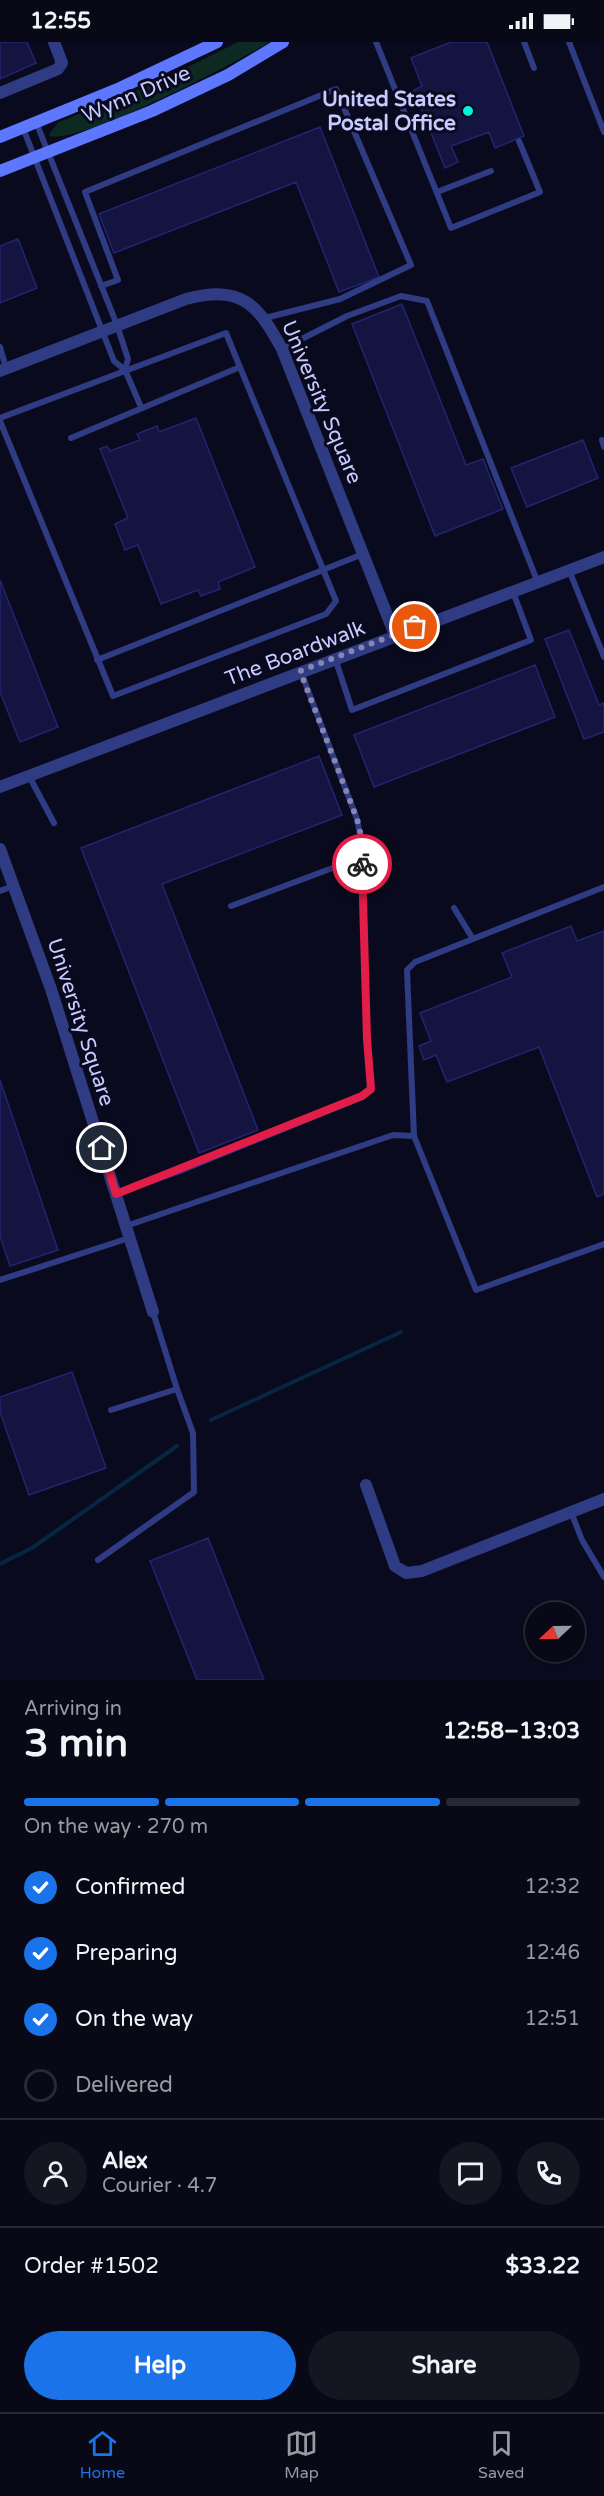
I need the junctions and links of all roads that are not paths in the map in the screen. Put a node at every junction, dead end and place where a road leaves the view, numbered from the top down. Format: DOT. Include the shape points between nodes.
graph roads {
  1 [pos="54,42"];
  2 [pos="217,42"];
  3 [pos="283,42"];
  4 [pos="524,42"];
  5 [pos="569,42"];
  6 [pos="380,43"];
  7 [pos="534,68"];
  8 [pos="0,93"];
  9 [pos="36,122"];
  10 [pos="22,128"];
  11 [pos="604,132"];
  12 [pos="0,137"];
  13 [pos="519,141"];
  14 [pos="48,152"];
  15 [pos="34,158"];
  16 [pos="0,171"];
  17 [pos="491,171"];
  18 [pos="437,192"];
  19 [pos="101,286"];
  20 [pos="265,318"];
  21 [pos="117,325"];
  22 [pos="102,331"];
  23 [pos="0,347"];
  24 [pos="282,349"];
  25 [pos="240,367"];
  26 [pos="3,369"];
  27 [pos="125,370"];
  28 [pos="141,408"];
  29 [pos="0,420"];
  30 [pos="71,438"];
  31 [pos="363,554"];
  32 [pos="604,557"];
  33 [pos="324,568"];
  34 [pos="569,570"];
  35 [pos="538,582"];
  36 [pos="513,592"];
  37 [pos="395,635"];
  38 [pos="604,657"];
  39 [pos="335,658"];
  40 [pos="97,660"];
  41 [pos="300,671"];
  42 [pos="29,776"];
  43 [pos="0,787"];
  44 [pos="54,823"];
  45 [pos="0,849"];
  46 [pos="362,857"];
  47 [pos="4,868"];
  48 [pos="14,886"];
  49 [pos="604,887"];
  50 [pos="0,891"];
  51 [pos="231,906"];
  52 [pos="454,908"];
  53 [pos="473,939"];
  54 [pos="414,1136"];
  55 [pos="116,1194"];
  56 [pos="128,1232"];
  57 [pos="604,1244"];
  58 [pos="0,1280"];
  59 [pos="153,1312"];
  60 [pos="177,1389"];
  61 [pos="111,1410"];
  62 [pos="366,1485"];
  63 [pos="604,1499"];
  64 [pos="571,1512"];
  65 [pos="98,1560"];
  66 [pos="604,1577"];
  1 -- 8 [label="street" via="62,63 58,69"];
  2 -- 9 [label="street, Wynn Drive"];
  3 -- 14 [label="street, Wynn Drive" via="228,75 152,111"];
  4 -- 7 [label="lane"];
  5 -- 11 [label="lane"];
  6 -- 18 [label="lane"];
  9 -- 10 [label="street, Wynn Drive"];
  9 -- 14 [label="lane"];
  10 -- 12 [label="street, Wynn Drive"];
  10 -- 15 [label="lane"];
  13 -- 18 [label="lane" via="540,192 451,228"];
  14 -- 15 [label="street, Wynn Drive"];
  14 -- 19 [label="lane"];
  15 -- 16 [label="street, Wynn Drive"];
  15 -- 22 [label="lane"];
  17 -- 18 [label="lane"];
  19 -- 20 [label="lane" via="118,280 85,192 336,89 411,265 340,299"];
  19 -- 21 [label="lane"];
  20 -- 21 [label="street, University Square" via="236,297 209,293"];
  20 -- 24 [label="street, University Square"];
  21 -- 22 [label="street, University Square"];
  21 -- 27 [label="lane" via="128,359"];
  22 -- 26 [label="street, University Square"];
  22 -- 27 [label="lane" via="114,362"];
  23 -- 26 [label="lane"];
  24 -- 31 [label="street, University Square"];
  24 -- 35 [label="lane" via="347,316 401,296 427,301"];
  25 -- 27 [label="lane" via="226,333"];
  25 -- 28 [label="lane"];
  25 -- 33 [label="lane"];
  27 -- 28 [label="lane"];
  27 -- 29 [label="lane"];
  28 -- 30 [label="lane"];
  29 -- 40 [label="lane"];
  31 -- 33 [label="lane"];
  31 -- 37 [label="street, University Square"];
  32 -- 34 [label="street, The Boardwalk"];
  33 -- 40 [label="lane"];
  33 -- 40 [label="lane" via="336,601 326,614 113,696"];
  34 -- 35 [label="street, The Boardwalk"];
  34 -- 38 [label="lane"];
  35 -- 36 [label="street, The Boardwalk"];
  36 -- 37 [label="street, The Boardwalk"];
  36 -- 39 [label="lane" via="531,640 352,710"];
  37 -- 39 [label="street, The Boardwalk"];
  39 -- 41 [label="street, The Boardwalk"];
  41 -- 42 [label="street, The Boardwalk"];
  41 -- 46 [label="lane" via="357,819"];
  42 -- 43 [label="street, The Boardwalk"];
  42 -- 44 [label="lane"];
  45 -- 47 [label="street, University Square"];
  46 -- 51 [label="lane"];
  46 -- 55 [label="lane" via="371,1089 362,1096"];
  47 -- 48 [label="street, University Square"];
  48 -- 50 [label="lane"];
  48 -- 55 [label="street, University Square"];
  49 -- 53 [label="lane"];
  52 -- 53 [label="lane"];
  53 -- 54 [label="lane" via="415,962 407,970"];
  54 -- 56 [label="lane" via="393,1135"];
  54 -- 57 [label="lane" via="476,1290"];
  55 -- 56 [label="street, University Square"];
  56 -- 58 [label="lane"];
  56 -- 59 [label="street, University Square"];
  59 -- 60 [label="lane"];
  60 -- 61 [label="lane"];
  60 -- 65 [label="lane" via="193,1433 194,1492"];
  62 -- 64 [label="street" via="395,1566 406,1573"];
  63 -- 64 [label="street"];
  64 -- 66 [label="lane"];
}
